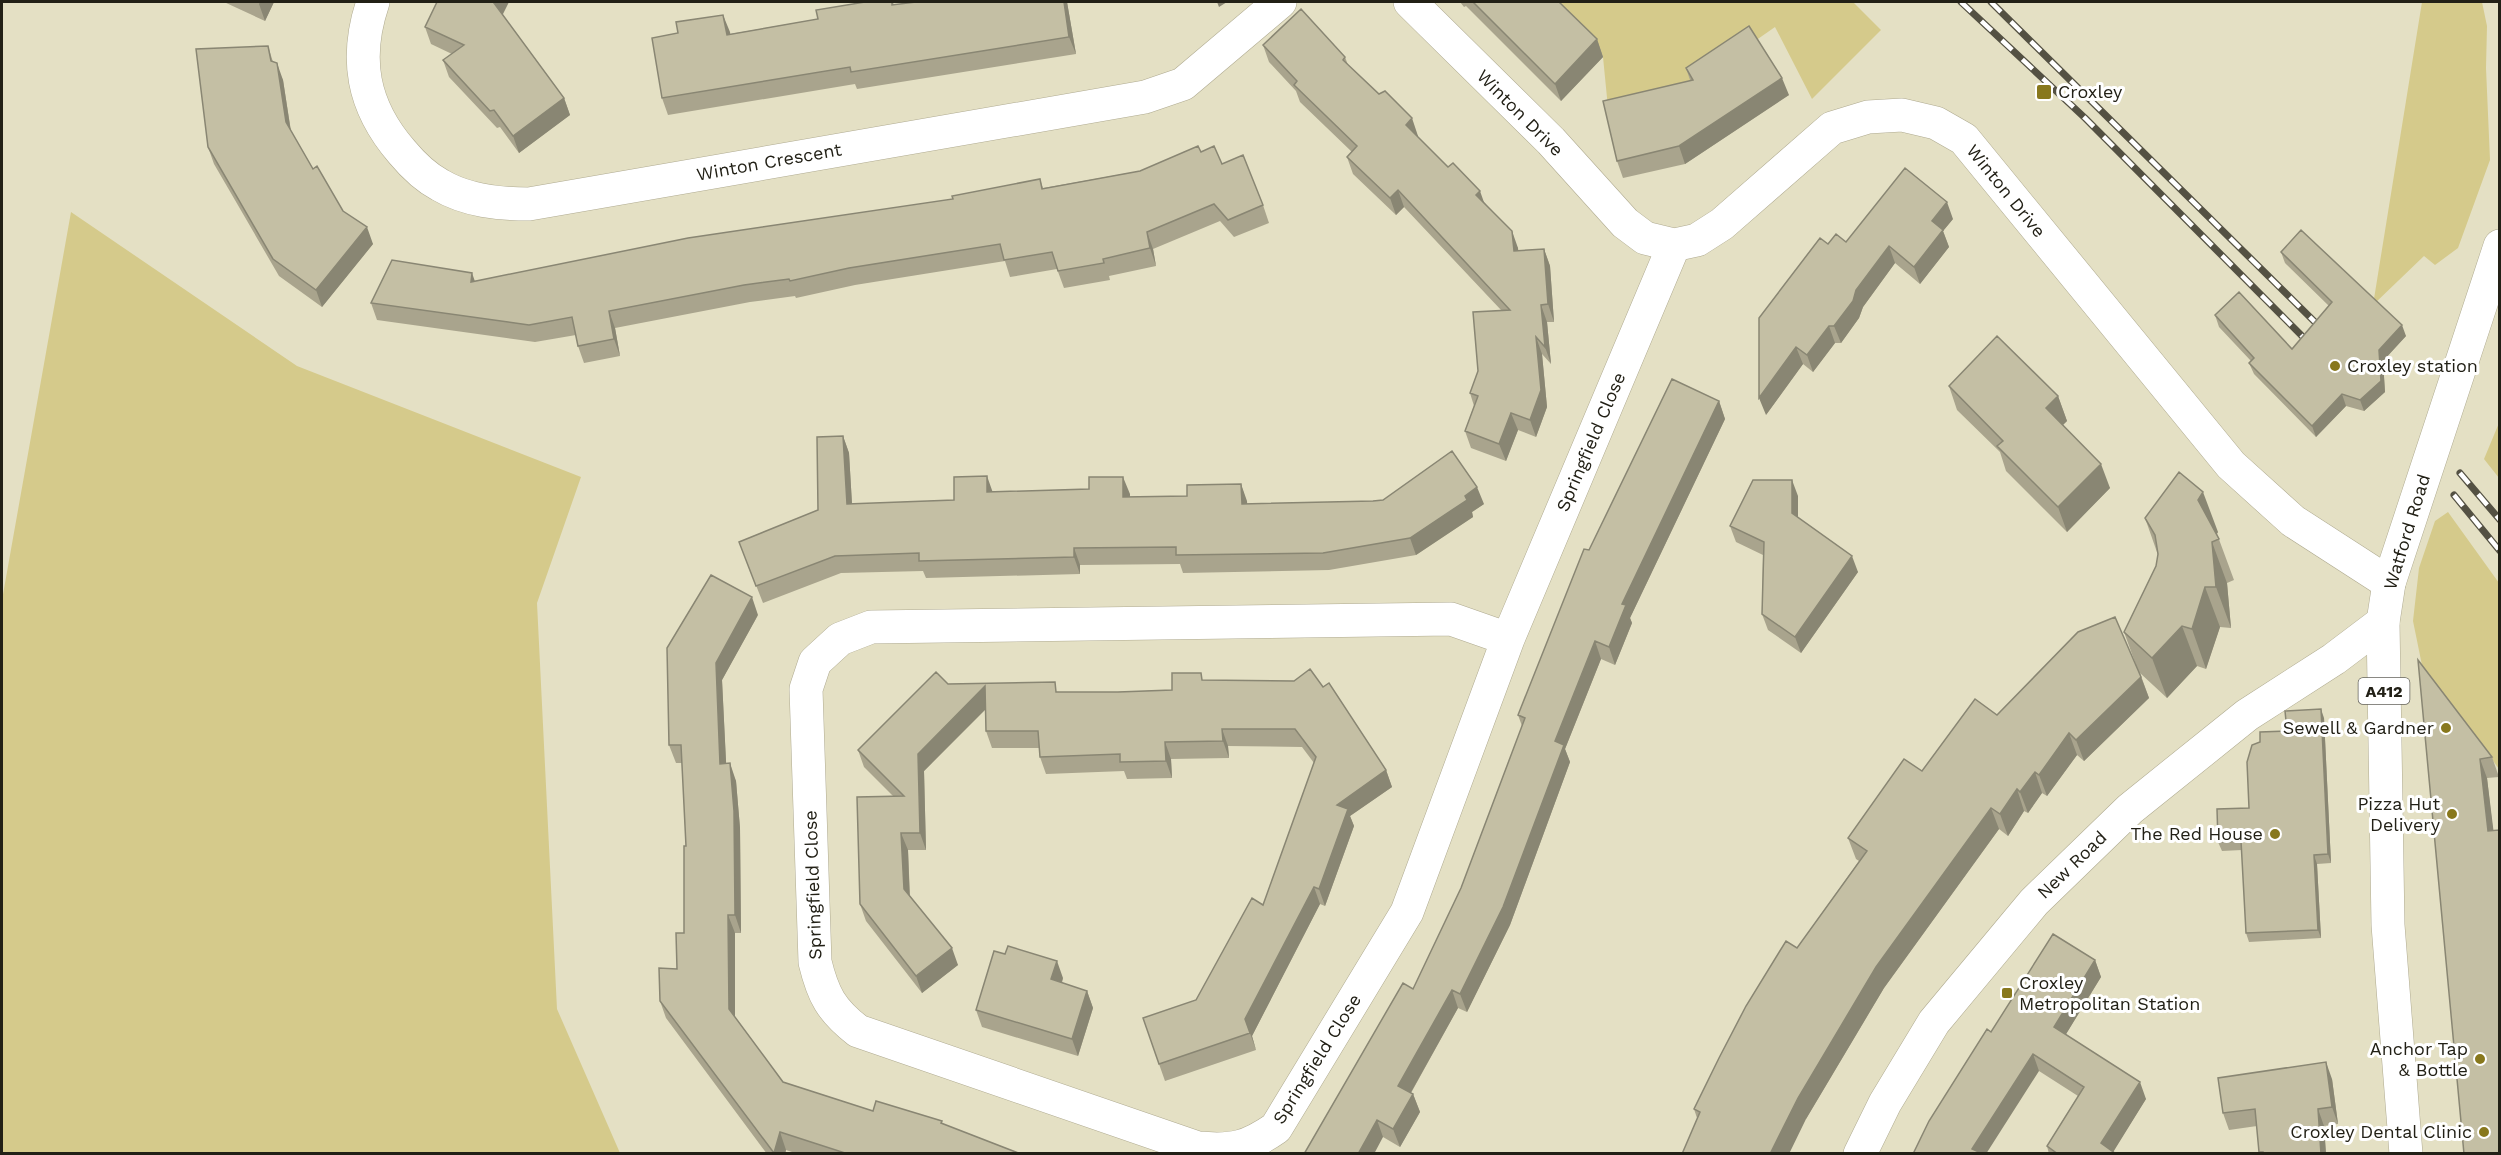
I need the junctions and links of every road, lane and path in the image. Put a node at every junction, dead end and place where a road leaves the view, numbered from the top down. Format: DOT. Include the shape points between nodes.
graph roads {
  1 [pos="373,2"];
  2 [pos="1280,2"];
  3 [pos="1410,2"];
  4 [pos="1674,245"];
  5 [pos="2499,246"];
  6 [pos="2389,583"];
  7 [pos="2383,622"];
  8 [pos="1508,639"];
  9 [pos="1860,1154"];
  10 [pos="2406,1154"];
  1 -- 2 [label="street, Winton Crescent" via="362,49 364,79 373,112 390,138 413,165 440,185 500,204 529,204 1145,97 1184,84"];
  3 -- 4 [label="street, Winton Drive" via="1551,141 1625,223 1645,238"];
  4 -- 6 [label="street, Winton Drive" via="1697,240 1722,224 1832,128 1868,117 1902,115 1936,123 1964,139 2231,465 2293,521"];
  4 -- 8 [label="street, Springfield Close"];
  5 -- 6 [label="street, Watford Road / A412"];
  6 -- 7 [label="street, Watford Road / A412"];
  7 -- 9 [label="street, New Road" via="2229,730 2130,809 2034,902 1934,1022 1885,1103"];
  7 -- 10 [label="street, Watford Road / A412" via="2388,926"];
  8 -- 8 [label="street, Springfield Close" via="1407,912 1292,1105 1276,1128 1255,1143 1228,1150 1198,1148 858,1031 838,1016 822,989 815,962 806,689 815,662 840,639 871,627 1325,619 1451,619"];
}
